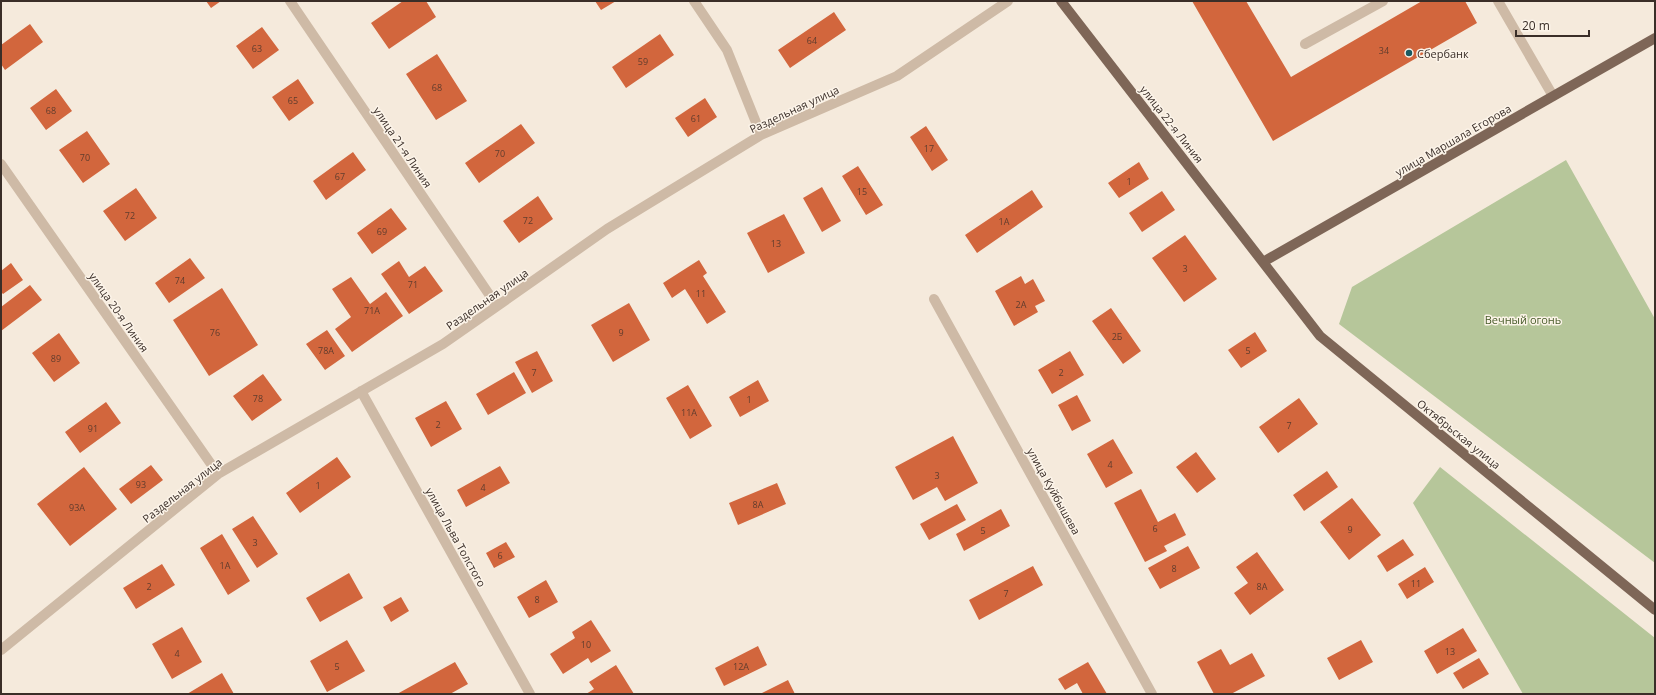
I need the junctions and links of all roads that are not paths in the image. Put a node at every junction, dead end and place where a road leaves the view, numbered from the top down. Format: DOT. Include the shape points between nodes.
graph roads {
  1 [pos="290,1"];
  2 [pos="694,1"];
  3 [pos="1008,1"];
  4 [pos="1061,1"];
  5 [pos="1384,1"];
  6 [pos="1498,1"];
  7 [pos="1655,38"];
  8 [pos="1305,44"];
  9 [pos="1553,96"];
  10 [pos="761,135"];
  11 [pos="1,164"];
  12 [pos="1263,262"];
  13 [pos="934,299"];
  14 [pos="497,306"];
  15 [pos="361,391"];
  16 [pos="218,474"];
  17 [pos="1655,610"];
  18 [pos="1,650"];
  19 [pos="530,694"];
  20 [pos="1152,694"];
  1 -- 14 [label="street, улица 21-я Линия"];
  2 -- 10 [label="street" via="727,50"];
  3 -- 10 [label="street, Раздельная улица" via="897,76"];
  4 -- 12 [label="main road, улица 22-я Линия"];
  5 -- 8 [label="street"];
  6 -- 9 [label="street"];
  7 -- 9 [label="main road, улица Маршала Егорова"];
  9 -- 12 [label="main road, улица Маршала Егорова"];
  10 -- 14 [label="street, Раздельная улица" via="607,229"];
  11 -- 16 [label="street, улица 20-я Линия"];
  12 -- 17 [label="main road, Октябрьская улица" via="1320,336"];
  13 -- 20 [label="street, улица Куйбышева"];
  14 -- 15 [label="street, Раздельная улица" via="443,344"];
  15 -- 16 [label="street, Раздельная улица"];
  15 -- 19 [label="street, улица Льва Толстого"];
  16 -- 18 [label="street, Раздельная улица"];
}
